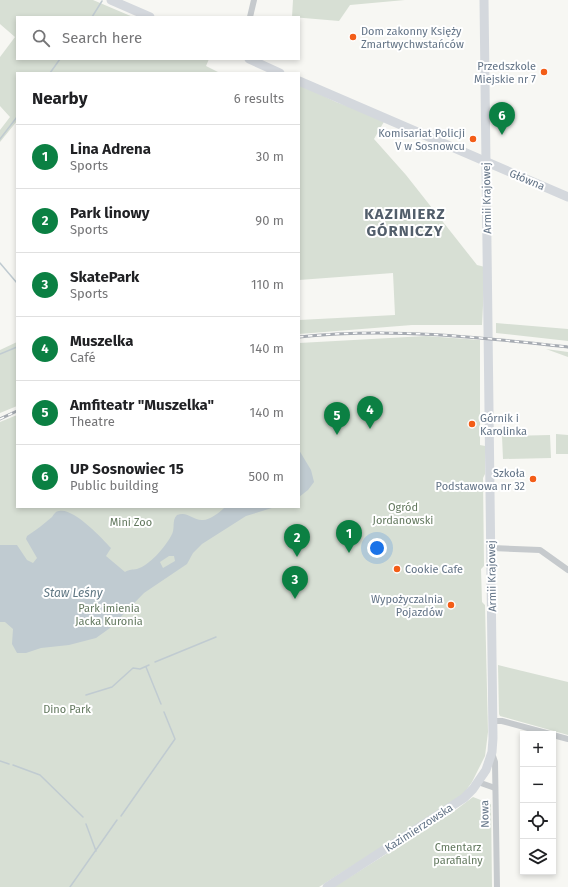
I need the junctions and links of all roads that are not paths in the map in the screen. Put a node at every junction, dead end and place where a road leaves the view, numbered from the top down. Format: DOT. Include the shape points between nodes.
graph roads {
  1 [pos="111,0"];
  2 [pos="254,0"];
  3 [pos="484,0"];
  4 [pos="148,16"];
  5 [pos="250,16"];
  6 [pos="251,60"];
  7 [pos="278,72"];
  8 [pos="300,81"];
  9 [pos="486,142"];
  10 [pos="467,153"];
  11 [pos="487,162"];
  12 [pos="568,197"];
  13 [pos="492,548"];
  14 [pos="568,570"];
  15 [pos="494,721"];
  16 [pos="540,731"];
  17 [pos="556,735"];
  18 [pos="568,739"];
  19 [pos="492,752"];
  20 [pos="478,782"];
  21 [pos="495,788"];
  22 [pos="327,887"];
  23 [pos="497,887"];
  1 -- 4 [label="street"];
  2 -- 5 [label="street"];
  3 -- 9 [label="street, Armii Krajowej"];
  6 -- 7 [label="street"];
  8 -- 10 [label="street, Główna"];
  9 -- 10 [label="street" via="480,149"];
  9 -- 11 [label="street, Armii Krajowej"];
  10 -- 11 [label="street, Główna"];
  11 -- 12 [label="street, Główna"];
  11 -- 13 [label="street, Armii Krajowej"];
  13 -- 14 [label="street" via="540,550"];
  13 -- 15 [label="street, Armii Krajowej"];
  15 -- 16 [label="street"];
  15 -- 19 [label="street, Armii Krajowej"];
  17 -- 18 [label="street"];
  19 -- 20 [label="street, Kazimierzowska" via="486,770"];
  19 -- 21 [label="street, Nowa" via="495,762"];
  20 -- 21 [label="street, Nowa"];
  20 -- 22 [label="street, Kazimierzowska" via="464,798 446,811"];
  21 -- 23 [label="street, Nowa"];
}
